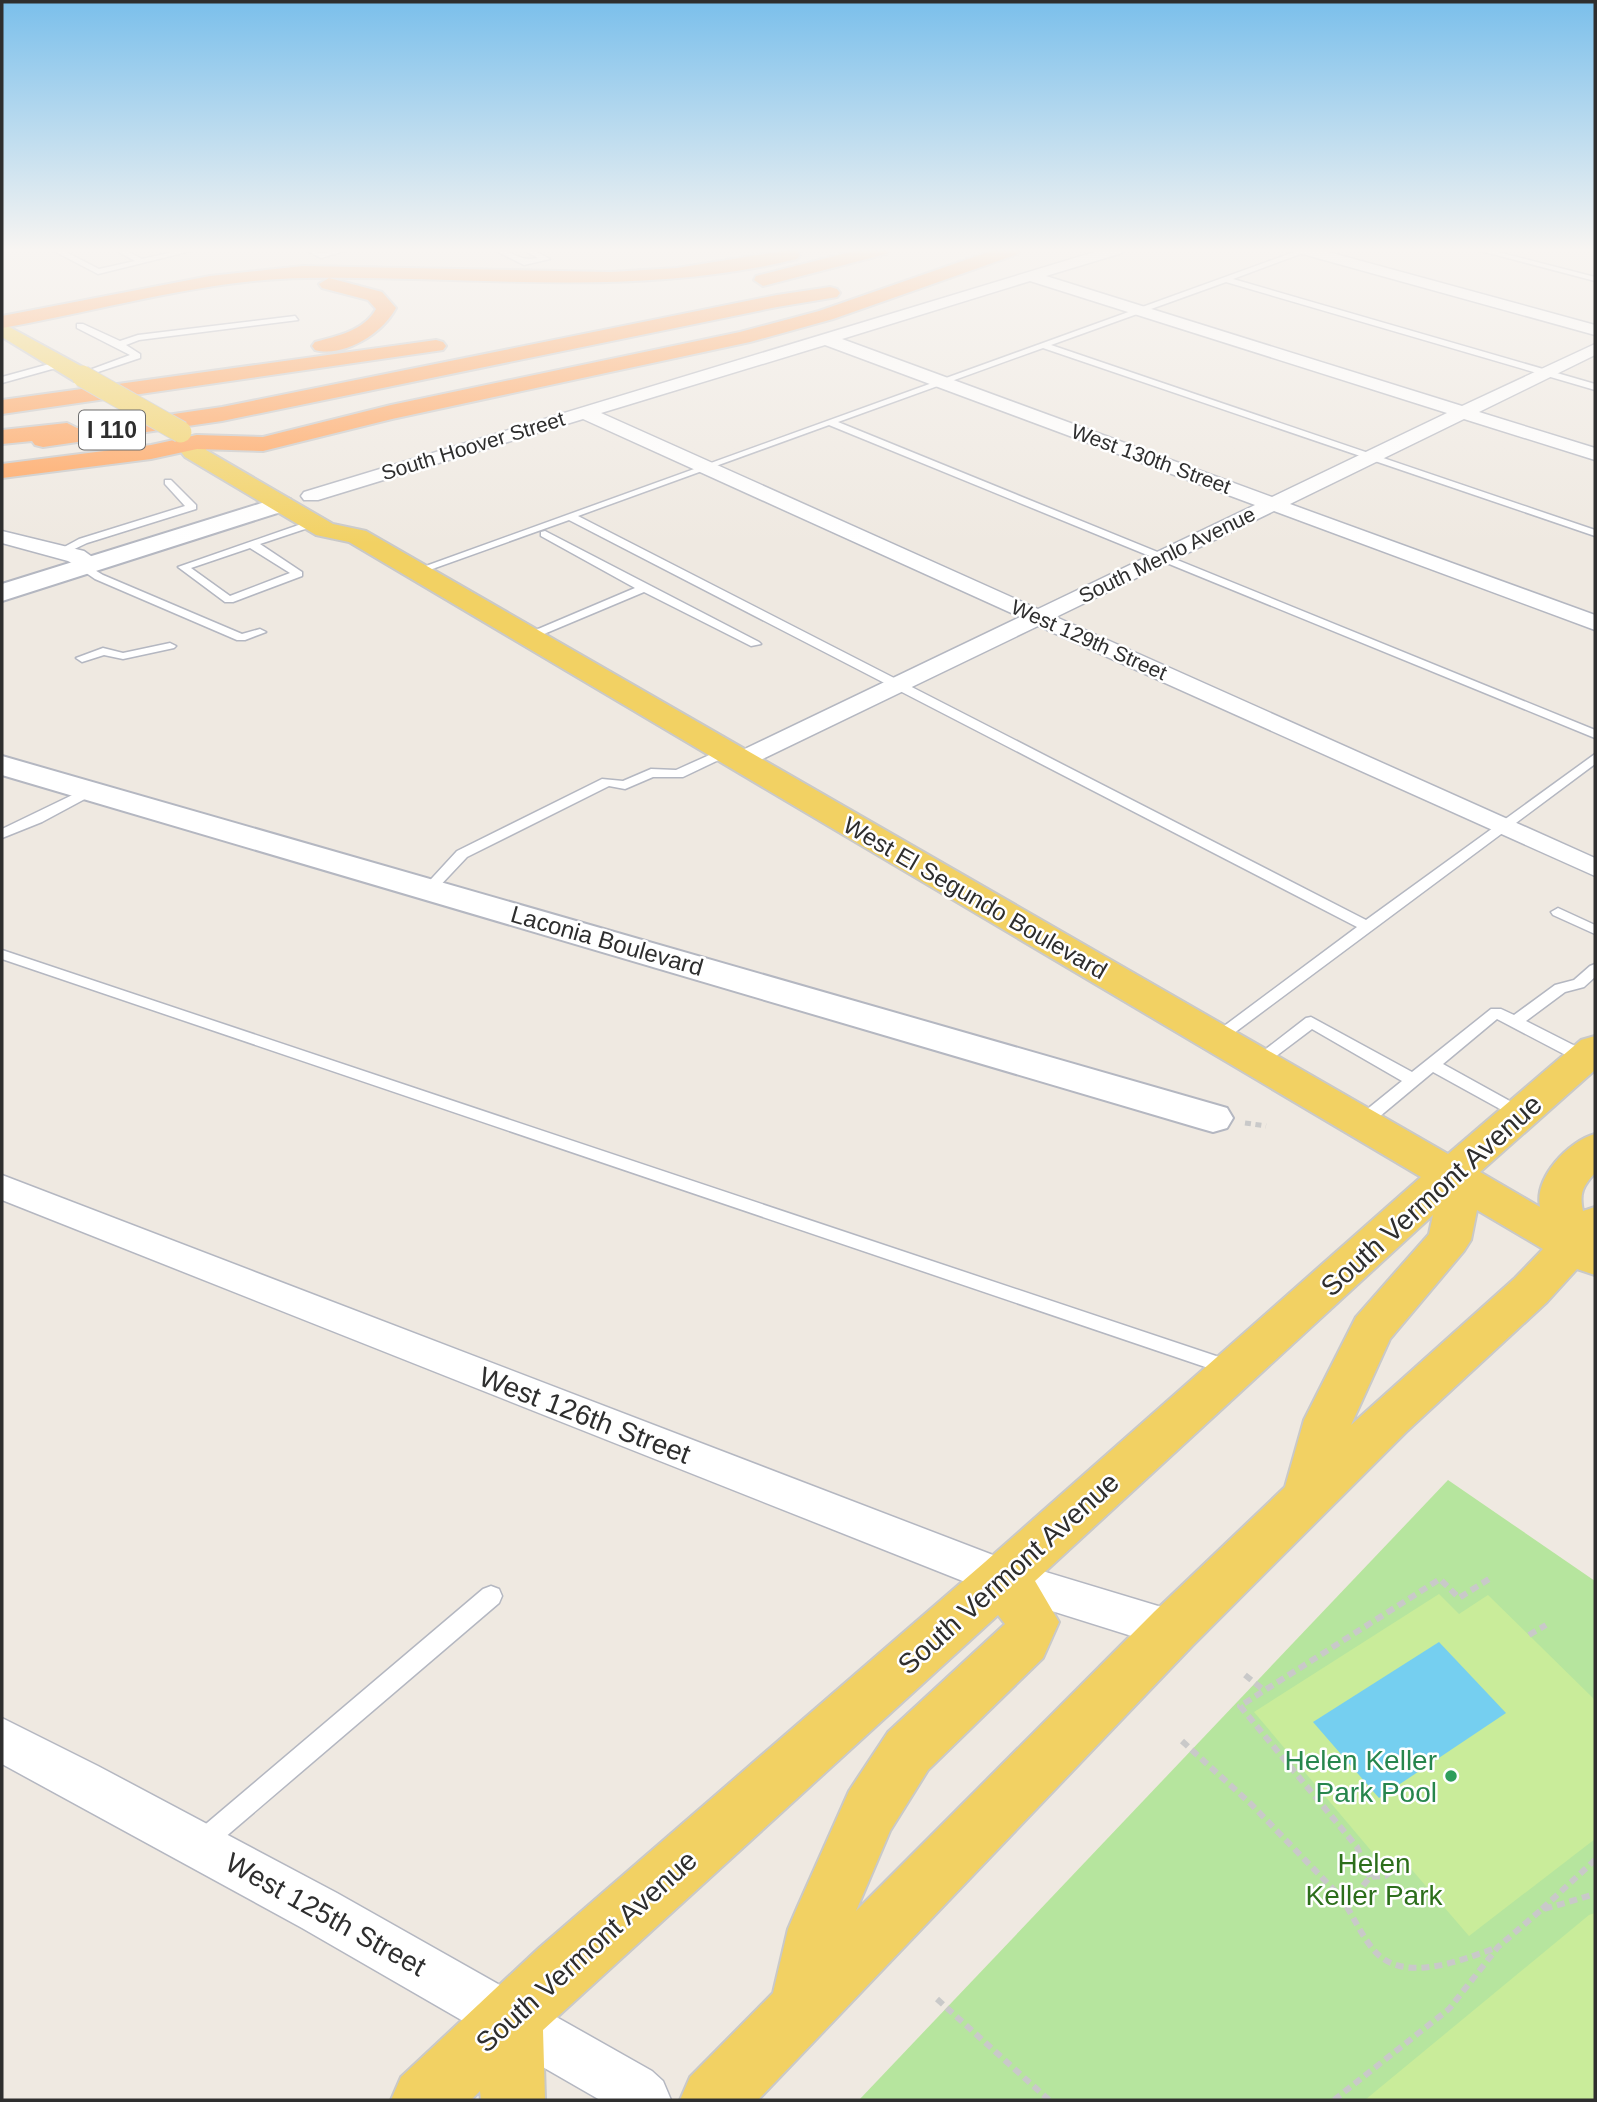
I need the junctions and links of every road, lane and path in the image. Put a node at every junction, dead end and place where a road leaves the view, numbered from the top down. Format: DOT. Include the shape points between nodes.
graph roads {
  1 [pos="36,348"];
  2 [pos="125,348"];
  3 [pos="308,348"];
  4 [pos="429,348"];
  5 [pos="545,348"];
  6 [pos="695,348"];
  7 [pos="795,348"];
  8 [pos="850,348"];
  9 [pos="1035,348"];
  10 [pos="1052,348"];
  11 [pos="1258,348"];
  12 [pos="1461,348"];
  13 [pos="424,349"];
  14 [pos="1595,349"];
  15 [pos="60,363"];
  16 [pos="1546,373"];
  17 [pos="81,376"];
  18 [pos="2,380"];
  19 [pos="943,382"];
  20 [pos="158,387"];
  21 [pos="1595,387"];
  22 [pos="2,407"];
  23 [pos="583,412"];
  24 [pos="1465,413"];
  25 [pos="222,414"];
  26 [pos="2,419"];
  27 [pos="829,422"];
  28 [pos="2,437"];
  29 [pos="189,437"];
  30 [pos="2,445"];
  31 [pos="1595,454"];
  32 [pos="1372,457"];
  33 [pos="705,467"];
  34 [pos="2,471"];
  35 [pos="167,482"];
  36 [pos="310,496"];
  37 [pos="281,504"];
  38 [pos="1273,504"];
  39 [pos="569,516"];
  40 [pos="313,523"];
  41 [pos="1595,533"];
  42 [pos="545,534"];
  43 [pos="357,536"];
  44 [pos="2,537"];
  45 [pos="252,544"];
  46 [pos="60,552"];
  47 [pos="1161,558"];
  48 [pos="87,565"];
  49 [pos="416,571"];
  50 [pos="644,588"];
  51 [pos="2,593"];
  52 [pos="1039,617"];
  53 [pos="1595,623"];
  54 [pos="260,632"];
  55 [pos="528,636"];
  56 [pos="755,644"];
  57 [pos="170,646"];
  58 [pos="82,658"];
  59 [pos="897,685"];
  60 [pos="1595,734"];
  61 [pos="732,757"];
  62 [pos="1595,758"];
  63 [pos="2,765"];
  64 [pos="91,790"];
  65 [pos="1502,826"];
  66 [pos="2,834"];
  67 [pos="1595,869"];
  68 [pos="429,889"];
  69 [pos="1558,912"];
  70 [pos="1367,926"];
  71 [pos="1595,930"];
  72 [pos="2,954"];
  73 [pos="1595,969"];
  74 [pos="1516,1022"];
  75 [pos="1216,1038"];
  76 [pos="1590,1053"];
  77 [pos="1257,1062"];
  78 [pos="1430,1064"];
  79 [pos="1412,1079"];
  80 [pos="1520,1115"];
  81 [pos="1213,1118"];
  82 [pos="1361,1123"];
  83 [pos="1595,1148"];
  84 [pos="1452,1176"];
  85 [pos="2,1187"];
  86 [pos="1588,1243"];
  87 [pos="1235,1369"];
  88 [pos="1307,1497"];
  89 [pos="1003,1578"];
  90 [pos="1489,1579"];
  91 [pos="491,1596"];
  92 [pos="1546,1625"];
  93 [pos="1173,1629"];
  94 [pos="1529,1635"];
  95 [pos="1245,1675"];
  96 [pos="1265,1691"];
  97 [pos="2,1740"];
  98 [pos="1182,1741"];
  99 [pos="200,1843"];
  100 [pos="1595,1860"];
  101 [pos="1403,1863"];
  102 [pos="1370,1877"];
  103 [pos="1595,1894"];
  104 [pos="1347,1906"];
  105 [pos="1542,1910"];
  106 [pos="1498,1947"];
  107 [pos="937,1999"];
  108 [pos="801,2011"];
  109 [pos="511,2017"];
  110 [pos="424,2100"];
  111 [pos="513,2100"];
  112 [pos="644,2100"];
  113 [pos="713,2100"];
  114 [pos="1049,2100"];
  115 [pos="1334,2100"];
  1 -- 15 [label="main road, West El Segundo Boulevard"];
  2 -- 17 [label="lane" via="137,356"];
  3 -- 20 [label="highway"];
  4 -- 13 [label="highway, I 110"];
  5 -- 25 [label="highway, I 110"];
  6 -- 29 [label="highway" via="263,444"];
  7 -- 23 [label="street, South Hoover Street"];
  8 -- 19 [label="street, West 130th Street"];
  9 -- 19 [label="lane"];
  10 -- 32 [label="lane"];
  11 -- 24 [label="street"];
  12 -- 16 [label="lane"];
  13 -- 20 [label="highway, I 110"];
  13 -- 26 [label="highway" via="177,394"];
  14 -- 16 [label="street, South Menlo Avenue"];
  15 -- 17 [label="main road, West El Segundo Boulevard"];
  15 -- 18 [label="lane"];
  16 -- 21 [label="lane"];
  16 -- 24 [label="street, South Menlo Avenue"];
  17 -- 29 [label="main road, West El Segundo Boulevard, bridge"];
  19 -- 27 [label="lane"];
  19 -- 38 [label="street, West 130th Street"];
  20 -- 22 [label="highway, I 110"];
  23 -- 33 [label="street, West 129th Street"];
  23 -- 36 [label="street, South Hoover Street"];
  24 -- 31 [label="street"];
  24 -- 32 [label="street, South Menlo Avenue"];
  25 -- 28 [label="highway"];
  25 -- 30 [label="highway, I 110"];
  27 -- 33 [label="lane"];
  27 -- 47 [label="lane"];
  29 -- 34 [label="highway" via="151,453"];
  29 -- 36 [label="main road, West El Segundo Boulevard" via="227,449"];
  29 -- 37 [label="main road, West El Segundo Boulevard" via="193,452"];
  32 -- 38 [label="street, South Menlo Avenue"];
  32 -- 41 [label="lane"];
  33 -- 39 [label="lane"];
  33 -- 52 [label="street, West 129th Street"];
  35 -- 46 [label="lane" via="192,507"];
  36 -- 43 [label="main road, West El Segundo Boulevard" via="354,521"];
  37 -- 40 [label="main road, West El Segundo Boulevard"];
  37 -- 48 [label="street"];
  38 -- 47 [label="street, South Menlo Avenue"];
  38 -- 53 [label="street, West 130th Street"];
  39 -- 49 [label="lane"];
  39 -- 59 [label="lane"];
  40 -- 43 [label="main road, West El Segundo Boulevard"];
  40 -- 45 [label="lane"];
  42 -- 50 [label="lane"];
  43 -- 49 [label="main road, West El Segundo Boulevard"];
  44 -- 46 [label="street"];
  45 -- 45 [label="lane" via="194,563 183,567 229,600 299,574"];
  46 -- 48 [label="street"];
  47 -- 52 [label="street, South Menlo Avenue"];
  47 -- 60 [label="lane"];
  48 -- 51 [label="street"];
  48 -- 54 [label="lane" via="99,577 241,638"];
  49 -- 55 [label="main road, West El Segundo Boulevard"];
  50 -- 55 [label="lane"];
  50 -- 56 [label="lane"];
  52 -- 59 [label="street, South Menlo Avenue"];
  52 -- 65 [label="street, West 129th Street"];
  55 -- 61 [label="main road, West El Segundo Boulevard"];
  57 -- 58 [label="lane" via="123,656 103,651"];
  59 -- 61 [label="street, South Menlo Avenue"];
  59 -- 70 [label="lane"];
  61 -- 68 [label="lane" via="678,775 651,773 625,785 607,782 462,854"];
  61 -- 75 [label="main road, West El Segundo Boulevard"];
  62 -- 65 [label="lane"];
  63 -- 64 [label="street, Laconia Boulevard"];
  64 -- 66 [label="lane"];
  64 -- 68 [label="street, Laconia Boulevard"];
  65 -- 67 [label="street, West 129th Street"];
  65 -- 70 [label="lane"];
  68 -- 81 [label="street, Laconia Boulevard"];
  69 -- 71 [label="lane"];
  70 -- 75 [label="lane"];
  72 -- 87 [label="lane"];
  73 -- 74 [label="lane" via="1579,984 1560,988"];
  74 -- 76 [label="lane"];
  74 -- 78 [label="lane" via="1496,1012"];
  75 -- 77 [label="main road, West El Segundo Boulevard"];
  76 -- 80 [label="main road, South Vermont Avenue"];
  77 -- 79 [label="lane" via="1311,1022"];
  77 -- 82 [label="main road, West El Segundo Boulevard"];
  78 -- 79 [label="lane"];
  78 -- 80 [label="lane"];
  79 -- 82 [label="lane"];
  80 -- 84 [label="main road, South Vermont Avenue"];
  82 -- 84 [label="main road, West El Segundo Boulevard"];
  83 -- 86 [label="main road" via="1564,1180 1557,1200"];
  84 -- 86 [label="main road, West El Segundo Boulevard"];
  84 -- 87 [label="main road, South Vermont Avenue"];
  84 -- 88 [label="main road" via="1458,1200 1449,1240 1372,1329 1328,1420"];
  85 -- 89 [label="street, West 126th Street"];
  86 -- 88 [label="main road"];
  87 -- 89 [label="main road, South Vermont Avenue"];
  88 -- 93 [label="main road"];
  89 -- 93 [label="street, West 126th Street"];
  89 -- 108 [label="main road" via="1032,1622 1024,1642 908,1751 869,1811 818,1929"];
  89 -- 109 [label="main road, South Vermont Avenue"];
  90 -- 96 [label="path" via="1459,1598 1440,1579"];
  91 -- 99 [label="lane"];
  92 -- 94 [label="path"];
  93 -- 108 [label="main road"];
  95 -- 96 [label="path"];
  96 -- 102 [label="path" via="1240,1706 1357,1847"];
  97 -- 99 [label="street, West 125th Street"];
  98 -- 104 [label="path" via="1236,1788"];
  99 -- 109 [label="street, West 125th Street"];
  100 -- 105 [label="path"];
  101 -- 102 [label="path" via="1385,1875"];
  102 -- 104 [label="path"];
  103 -- 105 [label="path"];
  104 -- 106 [label="path" via="1365,1940 1388,1961 1414,1967 1450,1963"];
  105 -- 106 [label="path"];
  106 -- 115 [label="path" via="1449,2009"];
  107 -- 114 [label="path"];
  108 -- 113 [label="main road"];
  109 -- 110 [label="main road, South Vermont Avenue"];
  109 -- 111 [label="main road"];
  109 -- 112 [label="street, West 125th Street"];
}
